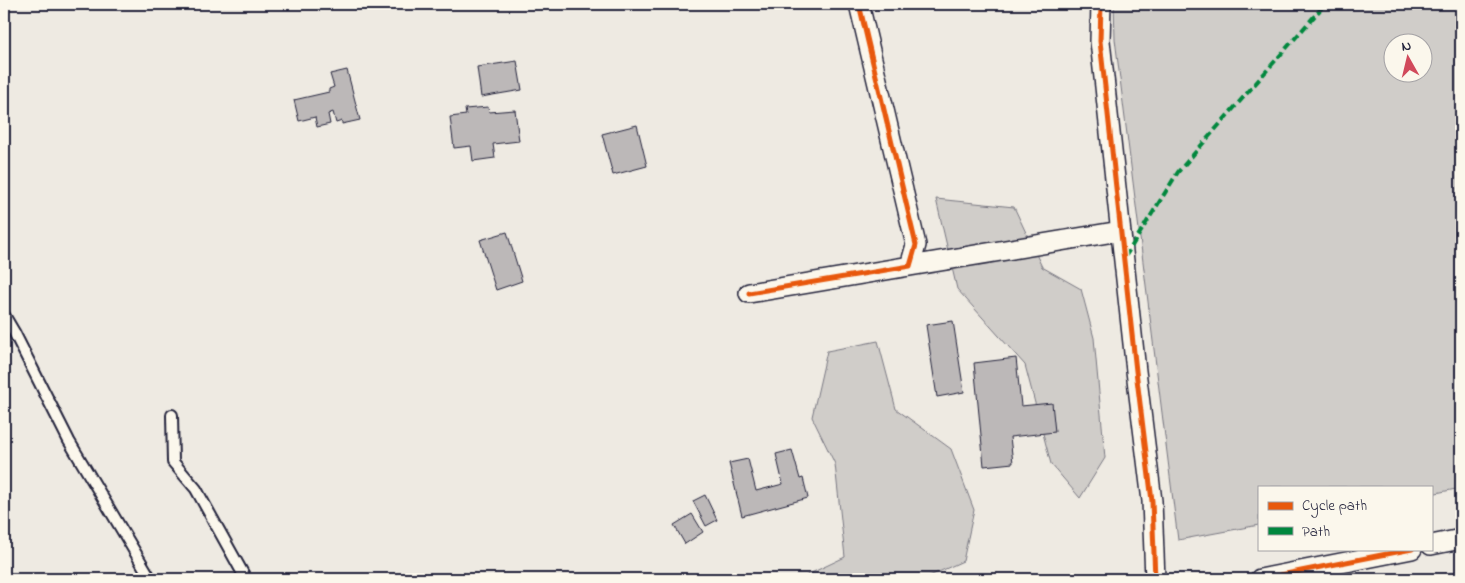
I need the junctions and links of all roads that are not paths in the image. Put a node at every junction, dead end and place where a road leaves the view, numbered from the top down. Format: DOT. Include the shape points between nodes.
graph roads {
  1 [pos="860,4"];
  2 [pos="1101,4"];
  3 [pos="1120,230"];
  4 [pos="910,266"];
  5 [pos="749,293"];
  6 [pos="4,315"];
  7 [pos="172,415"];
  8 [pos="1461,539"];
  9 [pos="1432,545"];
  10 [pos="1407,550"];
  11 [pos="151,579"];
  12 [pos="246,579"];
  13 [pos="1155,579"];
  14 [pos="1260,579"];
  1 -- 4 [label="street" via="916,245"];
  2 -- 3 [label="street" via="1100,41"];
  3 -- 4 [label="street"];
  3 -- 13 [label="street" via="1152,501"];
  4 -- 5 [label="street"];
  6 -- 11 [label="lane" via="69,441"];
  7 -- 12 [label="lane" via="173,462 196,489"];
  8 -- 9 [label="street"];
  10 -- 14 [label="street"];
}
